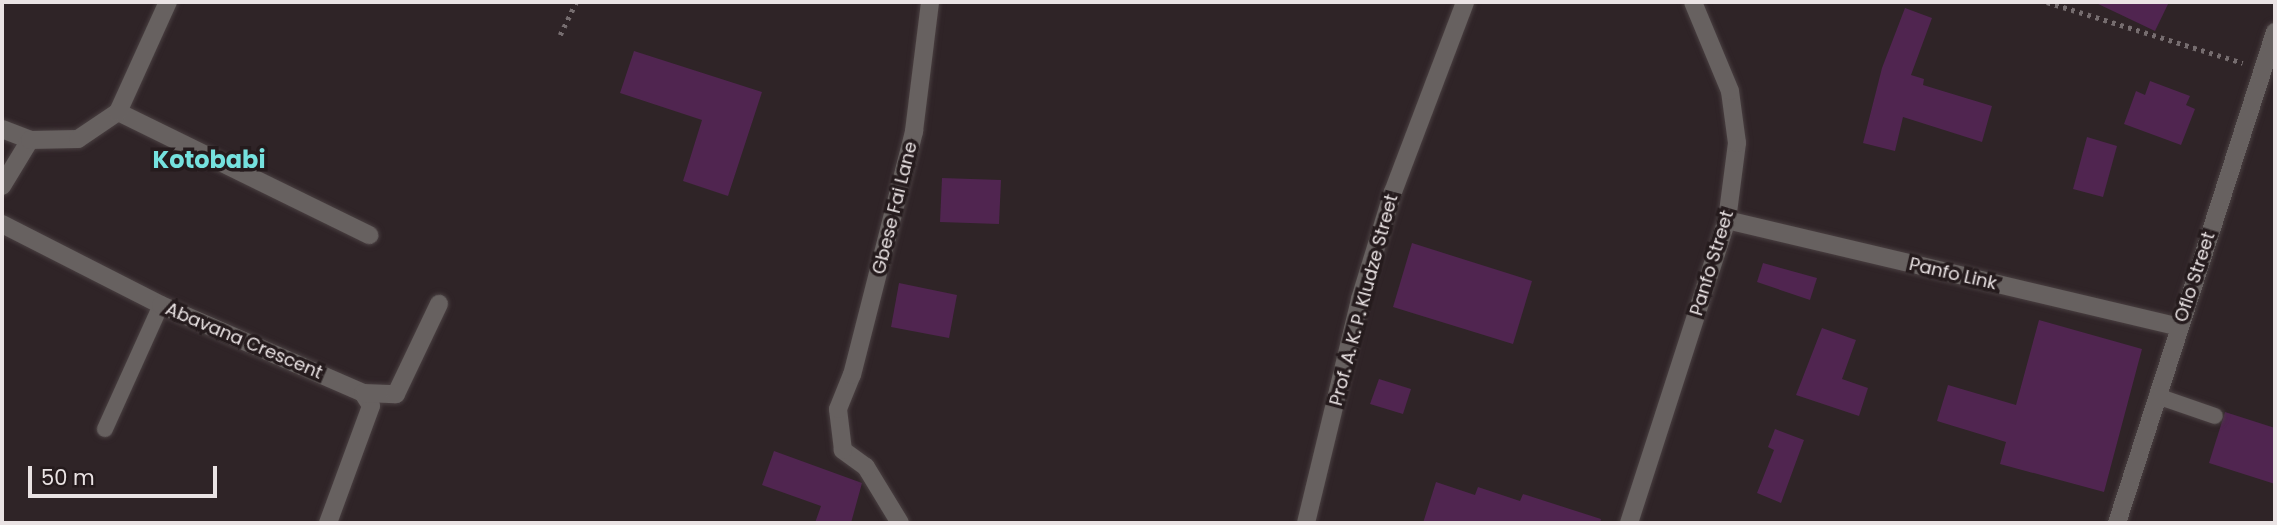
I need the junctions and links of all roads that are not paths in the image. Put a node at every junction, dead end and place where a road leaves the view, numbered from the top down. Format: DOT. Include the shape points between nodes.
graph roads {
  1 [pos="168,2"];
  2 [pos="930,2"];
  3 [pos="1465,2"];
  4 [pos="1693,2"];
  5 [pos="2275,32"];
  6 [pos="118,112"];
  7 [pos="2,129"];
  8 [pos="30,140"];
  9 [pos="2,186"];
  10 [pos="1727,220"];
  11 [pos="2,224"];
  12 [pos="369,235"];
  13 [pos="439,304"];
  14 [pos="161,305"];
  15 [pos="2178,327"];
  16 [pos="363,394"];
  17 [pos="2157,396"];
  18 [pos="2215,416"];
  19 [pos="105,429"];
  20 [pos="328,523"];
  21 [pos="900,523"];
  22 [pos="1306,523"];
  23 [pos="1629,523"];
  24 [pos="2117,523"];
  1 -- 6 [label="street"];
  2 -- 21 [label="street, Gbese Fai Lane" via="914,131 852,375 838,409 844,450 866,467"];
  3 -- 22 [label="street, Prof. A. K. P. Kludze Street" via="1380,232"];
  4 -- 10 [label="street, Panfo Street" via="1730,91 1737,143"];
  5 -- 15 [label="street, Oflo Street"];
  6 -- 8 [label="street" via="78,139"];
  6 -- 12 [label="street"];
  7 -- 8 [label="street"];
  8 -- 9 [label="street"];
  10 -- 15 [label="street, Panfo Link"];
  10 -- 23 [label="street, Panfo Street"];
  11 -- 14 [label="street, Abavana Crescent"];
  13 -- 16 [label="street" via="396,394"];
  14 -- 16 [label="street, Abavana Crescent"];
  14 -- 19 [label="lane"];
  15 -- 17 [label="street, Oflo Street"];
  16 -- 20 [label="street" via="371,407"];
  17 -- 18 [label="lane"];
  17 -- 24 [label="street, Oflo Street"];
}
